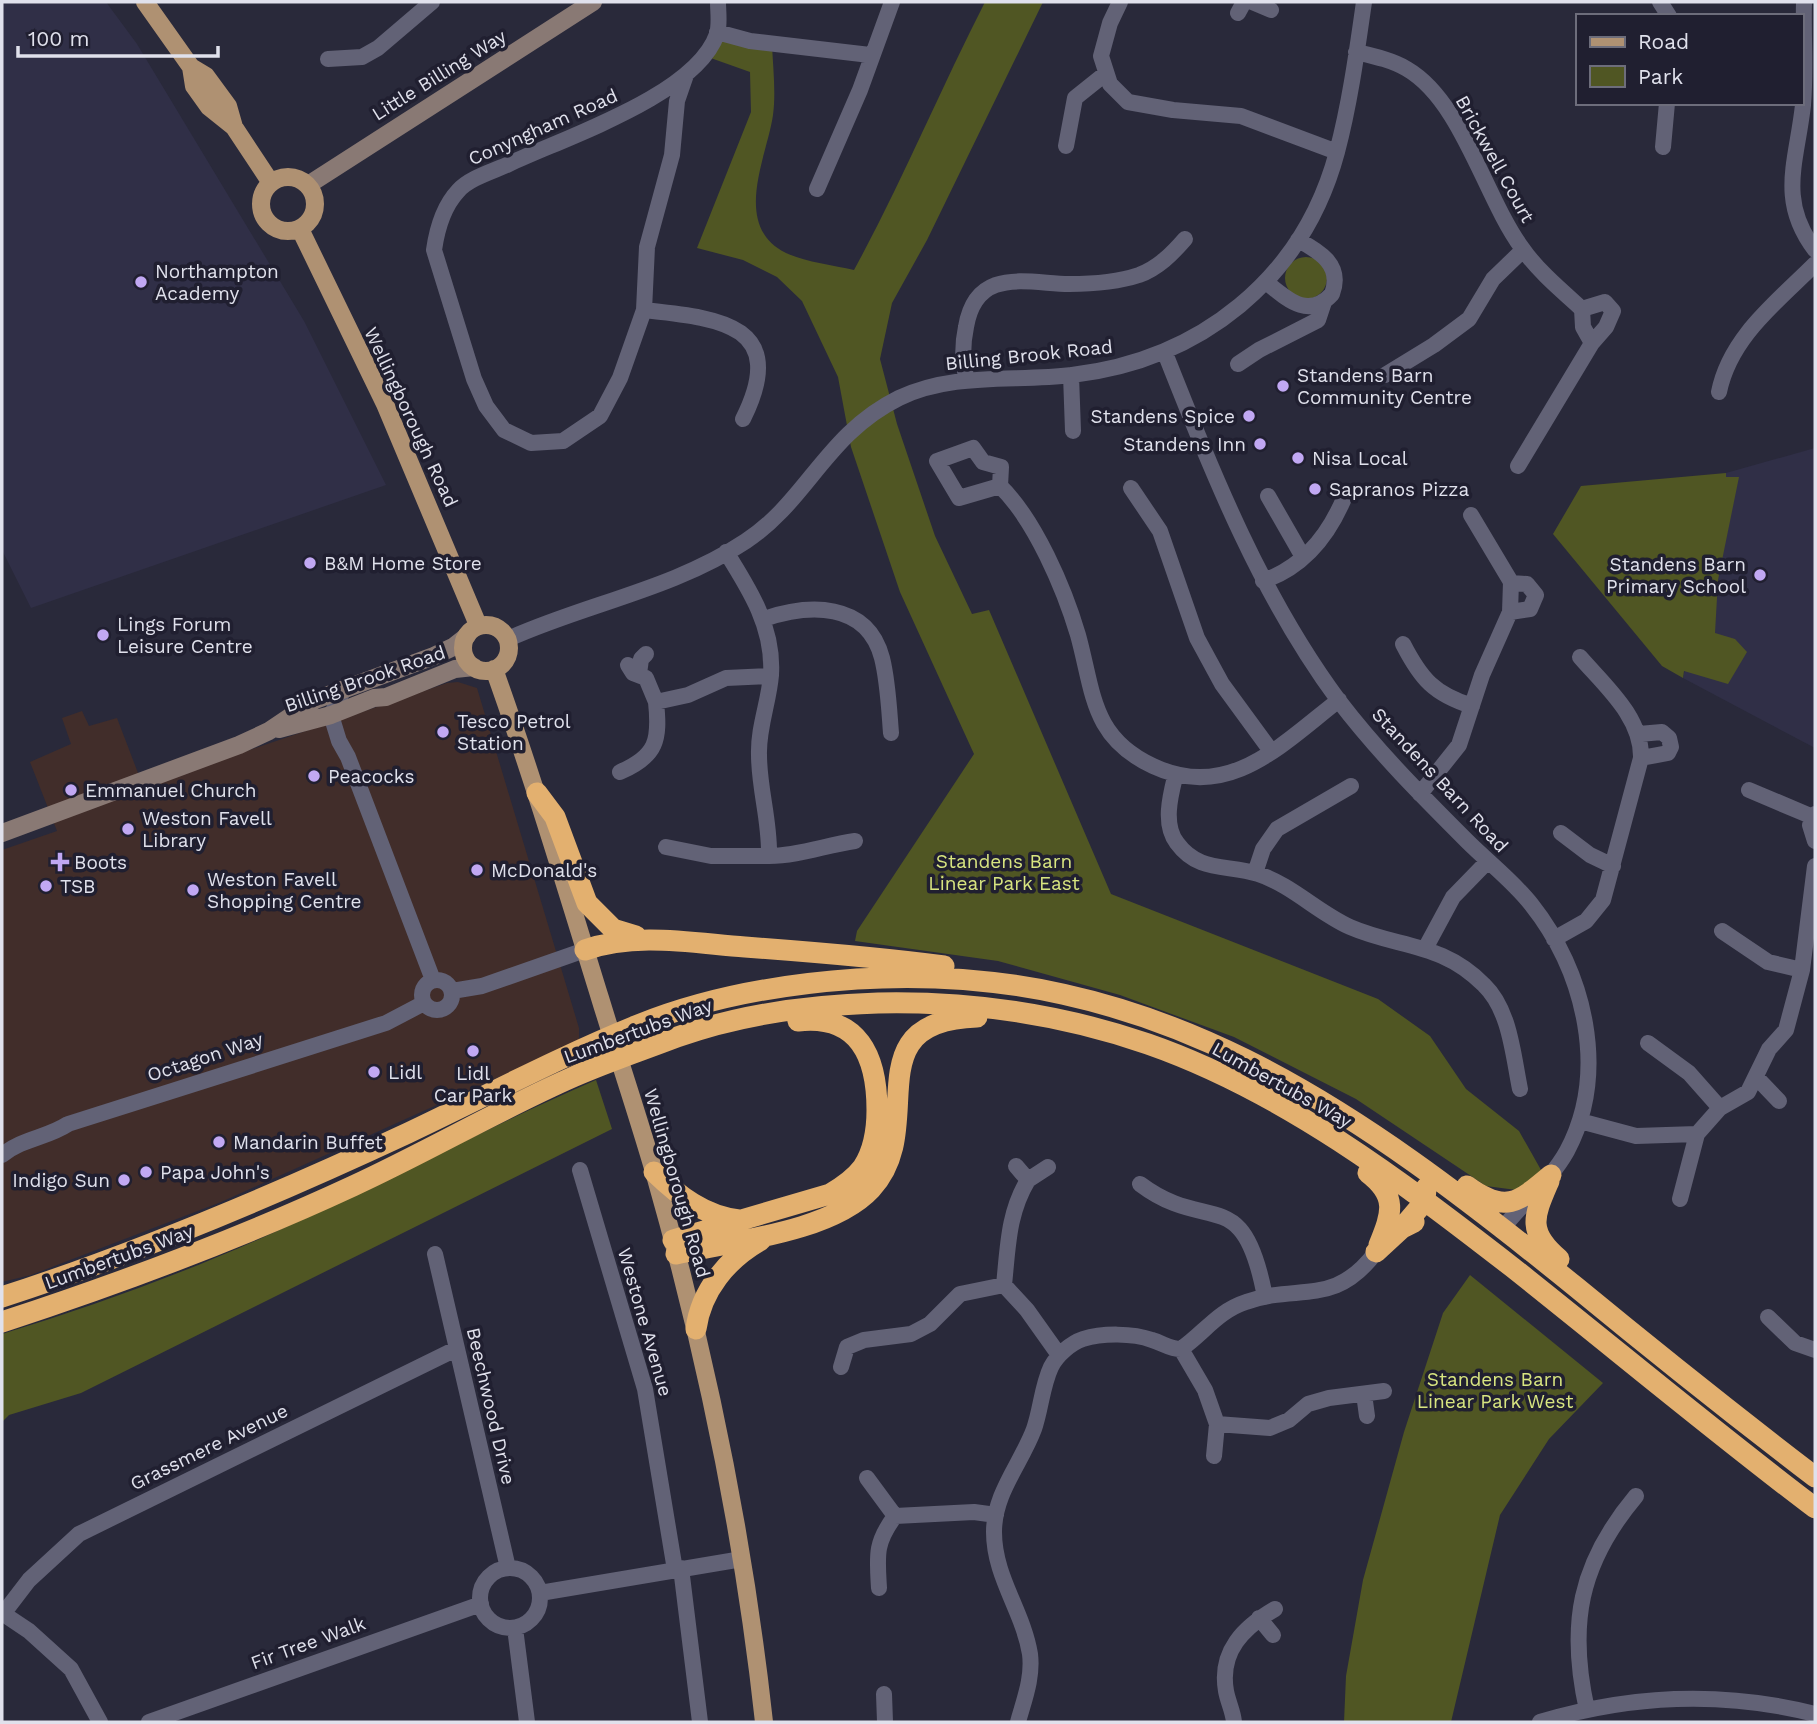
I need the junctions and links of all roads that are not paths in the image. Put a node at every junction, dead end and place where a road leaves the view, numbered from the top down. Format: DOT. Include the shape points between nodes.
graph roads {
  1 [pos="145,2"];
  2 [pos="432,2"];
  3 [pos="718,2"];
  4 [pos="892,2"];
  5 [pos="1121,2"];
  6 [pos="1252,2"];
  7 [pos="1364,2"];
  8 [pos="1804,2"];
  9 [pos="581,5"];
  10 [pos="1271,10"];
  11 [pos="717,32"];
  12 [pos="1356,52"];
  13 [pos="870,55"];
  14 [pos="1810,55"];
  15 [pos="328,59"];
  16 [pos="1105,74"];
  17 [pos="686,75"];
  18 [pos="1667,105"];
  19 [pos="1066,146"];
  20 [pos="1664,147"];
  21 [pos="1337,152"];
  22 [pos="271,183"];
  23 [pos="308,185"];
  24 [pos="817,189"];
  25 [pos="300,229"];
  26 [pos="1185,239"];
  27 [pos="1298,240"];
  28 [pos="1523,250"];
  29 [pos="1815,250"];
  30 [pos="1815,264"];
  31 [pos="1266,282"];
  32 [pos="1324,302"];
  33 [pos="1582,309"];
  34 [pos="644,310"];
  35 [pos="1592,343"];
  36 [pos="1164,353"];
  37 [pos="1238,364"];
  38 [pos="1071,375"];
  39 [pos="1385,375"];
  40 [pos="967,380"];
  41 [pos="1719,392"];
  42 [pos="743,419"];
  43 [pos="1073,431"];
  44 [pos="1518,466"];
  45 [pos="1000,486"];
  46 [pos="1130,488"];
  47 [pos="1268,496"];
  48 [pos="1345,496"];
  49 [pos="1471,514"];
  50 [pos="726,552"];
  51 [pos="1303,557"];
  52 [pos="1263,581"];
  53 [pos="1511,583"];
  54 [pos="1510,612"];
  55 [pos="764,619"];
  56 [pos="472,631"];
  57 [pos="508,639"];
  58 [pos="1403,643"];
  59 [pos="646,654"];
  60 [pos="1580,657"];
  61 [pos="474,667"];
  62 [pos="494,669"];
  63 [pos="771,676"];
  64 [pos="344,689"];
  65 [pos="1339,700"];
  66 [pos="656,702"];
  67 [pos="1472,706"];
  68 [pos="331,715"];
  69 [pos="269,732"];
  70 [pos="891,733"];
  71 [pos="1639,734"];
  72 [pos="1271,751"];
  73 [pos="1641,758"];
  74 [pos="620,772"];
  75 [pos="1175,777"];
  76 [pos="1351,786"];
  77 [pos="1749,790"];
  78 [pos="537,793"];
  79 [pos="1420,794"];
  80 [pos="1814,816"];
  81 [pos="2,833"];
  82 [pos="1561,833"];
  83 [pos="855,841"];
  84 [pos="1815,841"];
  85 [pos="666,847"];
  86 [pos="769,856"];
  87 [pos="1488,861"];
  88 [pos="1613,866"];
  89 [pos="1815,866"];
  90 [pos="1255,873"];
  91 [pos="1722,931"];
  92 [pos="644,939"];
  93 [pos="1554,939"];
  94 [pos="1426,947"];
  95 [pos="585,950"];
  96 [pos="1807,967"];
  97 [pos="433,980"];
  98 [pos="1048,990"];
  99 [pos="452,991"];
  100 [pos="424,1003"];
  101 [pos="1045,1016"];
  102 [pos="682,1035"];
  103 [pos="1648,1043"];
  104 [pos="1257,1063"];
  105 [pos="1757,1078"];
  106 [pos="1520,1089"];
  107 [pos="1779,1101"];
  108 [pos="1720,1108"];
  109 [pos="1339,1110"];
  110 [pos="1580,1121"];
  111 [pos="1697,1134"];
  112 [pos="1337,1141"];
  113 [pos="2,1155"];
  114 [pos="1016,1166"];
  115 [pos="1048,1167"];
  116 [pos="580,1170"];
  117 [pos="654,1172"];
  118 [pos="1551,1175"];
  119 [pos="1028,1180"];
  120 [pos="1140,1184"];
  121 [pos="1680,1199"];
  122 [pos="1425,1200"];
  123 [pos="740,1220"];
  124 [pos="1402,1228"];
  125 [pos="1503,1228"];
  126 [pos="775,1232"];
  127 [pos="675,1247"];
  128 [pos="1376,1252"];
  129 [pos="435,1254"];
  130 [pos="1004,1284"];
  131 [pos="1543,1292"];
  132 [pos="2,1297"];
  133 [pos="1265,1297"];
  134 [pos="1768,1317"];
  135 [pos="2,1322"];
  136 [pos="695,1329"];
  137 [pos="1627,1329"];
  138 [pos="831,1339"];
  139 [pos="847,1347"];
  140 [pos="456,1349"];
  141 [pos="1181,1349"];
  142 [pos="1815,1350"];
  143 [pos="1059,1355"];
  144 [pos="841,1367"];
  145 [pos="1651,1380"];
  146 [pos="1384,1391"];
  147 [pos="1364,1394"];
  148 [pos="1367,1416"];
  149 [pos="1217,1424"];
  150 [pos="1214,1456"];
  151 [pos="1815,1477"];
  152 [pos="867,1478"];
  153 [pos="1636,1496"];
  154 [pos="1815,1508"];
  155 [pos="996,1515"];
  156 [pos="895,1516"];
  157 [pos="742,1559"];
  158 [pos="508,1568"];
  159 [pos="678,1569"];
  160 [pos="878,1588"];
  161 [pos="540,1593"];
  162 [pos="481,1604"];
  163 [pos="1275,1609"];
  164 [pos="2,1613"];
  165 [pos="1259,1618"];
  166 [pos="514,1628"];
  167 [pos="1273,1635"];
  168 [pos="884,1694"];
  169 [pos="1587,1710"];
  170 [pos="1815,1714"];
  171 [pos="100,1722"];
  172 [pos="149,1722"];
  173 [pos="527,1722"];
  174 [pos="700,1722"];
  175 [pos="764,1722"];
  176 [pos="885,1722"];
  177 [pos="1018,1722"];
  178 [pos="1234,1722"];
  179 [pos="1540,1722"];
  1 -- 22 [label="main road" via="191,67 209,79 228,106 234,127"];
  2 -- 15 [label="street" via="362,57"];
  3 -- 11 [label="street, Conyngham Road"];
  4 -- 13 [label="street"];
  5 -- 16 [label="street" via="1103,42"];
  6 -- 10 [label="street"];
  7 -- 12 [label="street, Billing Brook Road"];
  8 -- 14 [label="street"];
  9 -- 23 [label="street, Little Billing Way"];
  11 -- 13 [label="street" via="750,41"];
  11 -- 17 [label="street, Conyngham Road" via="705,56"];
  12 -- 21 [label="street, Billing Brook Road"];
  12 -- 28 [label="street, Brickwell Court" via="1409,70 1438,100 1460,131"];
  13 -- 24 [label="street" via="860,90"];
  14 -- 29 [label="street" via="1791,193 1800,226"];
  16 -- 19 [label="street" via="1075,98"];
  16 -- 21 [label="street" via="1128,102 1241,116"];
  17 -- 34 [label="street, Conyngham Road" via="677,101 672,155 647,247"];
  17 -- 34 [label="street, Conyngham Road" via="634,109 458,190 437,230 434,250 474,379 504,430 531,443 563,441 600,416 620,378"];
  18 -- 20 [label="street"];
  21 -- 27 [label="street, Billing Brook Road" via="1320,199"];
  22 -- 23 [label="main road" via="289,177"];
  22 -- 25 [label="main road" via="262,197 265,219 281,231"];
  23 -- 25 [label="main road" via="315,209"];
  25 -- 56 [label="main road, Wellingborough Road" via="385,404"];
  26 -- 40 [label="street" via="1165,261 1139,275 1071,284 1009,280 990,287 968,316 962,352"];
  27 -- 31 [label="street, Billing Brook Road"];
  27 -- 32 [label="street" via="1320,252 1332,267 1334,288"];
  28 -- 33 [label="street, Brickwell Court"];
  28 -- 39 [label="street, Brickwell Court" via="1501,269 1469,319"];
  30 -- 41 [label="street" via="1733,350"];
  31 -- 32 [label="street" via="1298,306"];
  31 -- 36 [label="street, Billing Brook Road" via="1221,321"];
  32 -- 37 [label="street" via="1318,320"];
  33 -- 35 [label="street, Brickwell Court" via="1583,327"];
  33 -- 35 [label="street" via="1605,302 1614,311"];
  34 -- 42 [label="street" via="722,320 743,332 755,349 758,366 757,387"];
  35 -- 44 [label="street"];
  36 -- 38 [label="street, Billing Brook Road" via="1118,368"];
  36 -- 52 [label="street, Standens Barn Road"];
  38 -- 40 [label="street, Billing Brook Road"];
  38 -- 43 [label="street"];
  40 -- 50 [label="street, Billing Brook Road" via="921,389 859,422 766,524"];
  45 -- 75 [label="street" via="1039,541 1077,634 1096,711 1107,730 1134,758"];
  46 -- 72 [label="street" via="1160,531 1196,638 1222,684"];
  47 -- 51 [label="street"];
  48 -- 51 [label="street" via="1330,530"];
  49 -- 53 [label="street"];
  50 -- 55 [label="street"];
  50 -- 57 [label="street, Billing Brook Road" via="671,579"];
  51 -- 52 [label="street" via="1280,575"];
  52 -- 65 [label="street, Standens Barn Road"];
  53 -- 54 [label="street"];
  53 -- 54 [label="street" via="1527,584 1536,595 1530,609"];
  54 -- 67 [label="street"];
  55 -- 63 [label="street"];
  55 -- 70 [label="street" via="820,608 835,610 863,627 881,655"];
  56 -- 57 [label="main road" via="496,627"];
  56 -- 61 [label="main road" via="464,653"];
  56 -- 64 [label="street, Billing Brook Road" via="448,650"];
  57 -- 62 [label="main road" via="506,660"];
  58 -- 67 [label="street" via="1434,690"];
  59 -- 66 [label="street" via="634,670 646,678"];
  60 -- 71 [label="street" via="1632,718"];
  61 -- 62 [label="main road"];
  61 -- 68 [label="street, Billing Brook Road" via="455,669"];
  62 -- 78 [label="main road, Wellingborough Road"];
  63 -- 66 [label="street" via="726,678 688,695"];
  63 -- 86 [label="street" via="759,735"];
  64 -- 68 [label="street"];
  64 -- 69 [label="street, Billing Brook Road" via="315,700"];
  65 -- 72 [label="street"];
  65 -- 79 [label="street, Standens Barn Road"];
  66 -- 74 [label="street" via="656,742 637,765"];
  67 -- 79 [label="street" via="1452,757"];
  68 -- 69 [label="street, Billing Brook Road"];
  68 -- 97 [label="street"];
  69 -- 81 [label="street, Billing Brook Road"];
  71 -- 73 [label="street"];
  71 -- 73 [label="street" via="1662,732 1671,747 1668,753"];
  72 -- 75 [label="street" via="1225,776"];
  73 -- 88 [label="street"];
  75 -- 90 [label="street" via="1169,822 1174,840 1199,863"];
  76 -- 90 [label="street" via="1277,829 1263,849"];
  77 -- 80 [label="street"];
  78 -- 92 [label="highway" via="555,817 595,914 613,929"];
  78 -- 95 [label="main road, Wellingborough Road"];
  79 -- 87 [label="street, Standens Barn Road"];
  80 -- 84 [label="street" via="1811,833"];
  82 -- 88 [label="street"];
  83 -- 86 [label="street" via="799,855"];
  85 -- 86 [label="street" via="711,856"];
  87 -- 93 [label="street, Standens Barn Road" via="1531,905"];
  87 -- 94 [label="street" via="1453,897"];
  88 -- 93 [label="street" via="1594,913 1576,929"];
  89 -- 96 [label="street"];
  90 -- 94 [label="street" via="1350,927"];
  91 -- 96 [label="street" via="1768,962"];
  92 -- 95 [label="highway" via="606,942"];
  92 -- 98 [label="highway" via="921,963 974,970"];
  93 -- 110 [label="street, Standens Barn Road" via="1582,1006 1589,1046"];
  94 -- 106 [label="street" via="1466,970 1485,986 1501,1010"];
  95 -- 99 [label="street" via="482,986"];
  95 -- 117 [label="main road, Wellingborough Road"];
  96 -- 105 [label="street" via="1786,1030 1769,1049"];
  97 -- 99 [label="street" via="442,980"];
  97 -- 100 [label="street" via="422,991"];
  98 -- 104 [label="highway, Lumbertubs Way" via="1180,1028"];
  98 -- 132 [label="highway, Lumbertubs Way" via="970,979 888,977 779,987 687,1009 642,1023 547,1065 240,1209"];
  99 -- 100 [label="street" via="442,1009"];
  100 -- 113 [label="street, Octagon Way" via="386,1023 80,1120 51,1136 33,1137"];
  101 -- 102 [label="highway, Lumbertubs Way" via="932,1002 835,1004"];
  101 -- 112 [label="highway, Lumbertubs Way" via="1150,1045 1202,1066"];
  101 -- 126 [label="highway" via="1014,1022 947,1018 929,1025 914,1039 901,1062 889,1162 872,1189 847,1209"];
  102 -- 123 [label="highway" via="825,1021 857,1037 869,1052 877,1124 863,1167 830,1194"];
  102 -- 135 [label="highway, Lumbertubs Way" via="574,1077 272,1222"];
  103 -- 108 [label="street" via="1689,1073"];
  104 -- 109 [label="highway, Lumbertubs Way"];
  104 -- 122 [label="highway" via="1286,1091 1416,1176 1425,1186"];
  105 -- 107 [label="street"];
  105 -- 108 [label="street" via="1748,1092"];
  108 -- 111 [label="street"];
  109 -- 118 [label="highway" via="1392,1132 1490,1200 1512,1203"];
  109 -- 125 [label="highway, Lumbertubs Way" via="1426,1168"];
  110 -- 111 [label="street" via="1636,1136"];
  110 -- 118 [label="street, Standens Barn Road"];
  111 -- 121 [label="street"];
  112 -- 122 [label="highway, Lumbertubs Way"];
  112 -- 128 [label="highway" via="1379,1181 1390,1199 1390,1219"];
  114 -- 119 [label="street"];
  115 -- 119 [label="street"];
  116 -- 159 [label="street, Westone Avenue" via="645,1389"];
  117 -- 123 [label="highway" via="699,1208"];
  117 -- 127 [label="main road, Wellingborough Road"];
  118 -- 125 [label="street, Standens Barn Road"];
  118 -- 137 [label="highway" via="1535,1217 1541,1241 1602,1294"];
  119 -- 130 [label="street" via="1008,1232"];
  120 -- 133 [label="street" via="1153,1193 1179,1195 1240,1226 1259,1261"];
  122 -- 124 [label="highway"];
  122 -- 131 [label="highway, Lumbertubs Way"];
  123 -- 127 [label="highway"];
  124 -- 128 [label="highway"];
  124 -- 131 [label="highway" via="1428,1221 1498,1269"];
  125 -- 137 [label="highway, Lumbertubs Way"];
  125 -- 145 [label="highway" via="1500,1244 1630,1349"];
  126 -- 127 [label="highway"];
  126 -- 136 [label="highway" via="730,1262 703,1302"];
  127 -- 136 [label="main road, Wellingborough Road"];
  128 -- 133 [label="street" via="1350,1279 1326,1290"];
  129 -- 140 [label="street, Beechwood Drive"];
  130 -- 139 [label="street" via="961,1294 930,1324 911,1334"];
  130 -- 143 [label="street"];
  131 -- 145 [label="highway, Lumbertubs Way"];
  133 -- 141 [label="street" via="1224,1311"];
  134 -- 142 [label="street" via="1795,1343"];
  136 -- 157 [label="main road, Wellingborough Road"];
  137 -- 151 [label="highway, Lumbertubs Way"];
  138 -- 139 [label="street"];
  139 -- 144 [label="street"];
  140 -- 158 [label="street, Beechwood Drive"];
  140 -- 164 [label="street, Grassmere Avenue" via="79,1534 29,1580"];
  141 -- 143 [label="street" via="1152,1339 1105,1336 1082,1339"];
  141 -- 149 [label="street" via="1205,1390"];
  143 -- 155 [label="street" via="1051,1367 1035,1428"];
  145 -- 154 [label="highway, Lumbertubs Way"];
  146 -- 147 [label="street"];
  147 -- 148 [label="street"];
  147 -- 149 [label="street" via="1308,1404 1270,1428"];
  149 -- 150 [label="street"];
  152 -- 156 [label="street"];
  153 -- 169 [label="street" via="1601,1543 1581,1598 1576,1645"];
  155 -- 156 [label="street"];
  155 -- 177 [label="street" via="996,1556 1030,1656 1028,1691"];
  156 -- 160 [label="street" via="879,1538"];
  157 -- 159 [label="street"];
  157 -- 175 [label="main road, Wellingborough Road"];
  158 -- 161 [label="street" via="526,1572"];
  158 -- 162 [label="street" via="485,1583"];
  159 -- 161 [label="street"];
  159 -- 174 [label="street, Westone Avenue"];
  161 -- 166 [label="street" via="536,1613"];
  162 -- 166 [label="street" via="495,1623"];
  162 -- 172 [label="street, Fir Tree Walk"];
  163 -- 165 [label="street"];
  164 -- 171 [label="street" via="71,1670"];
  165 -- 167 [label="street"];
  165 -- 178 [label="street" via="1239,1634 1227,1655 1224,1676"];
  166 -- 173 [label="street"];
  168 -- 176 [label="street"];
  169 -- 170 [label="street" via="1705,1699"];
  169 -- 179 [label="street"];
}
